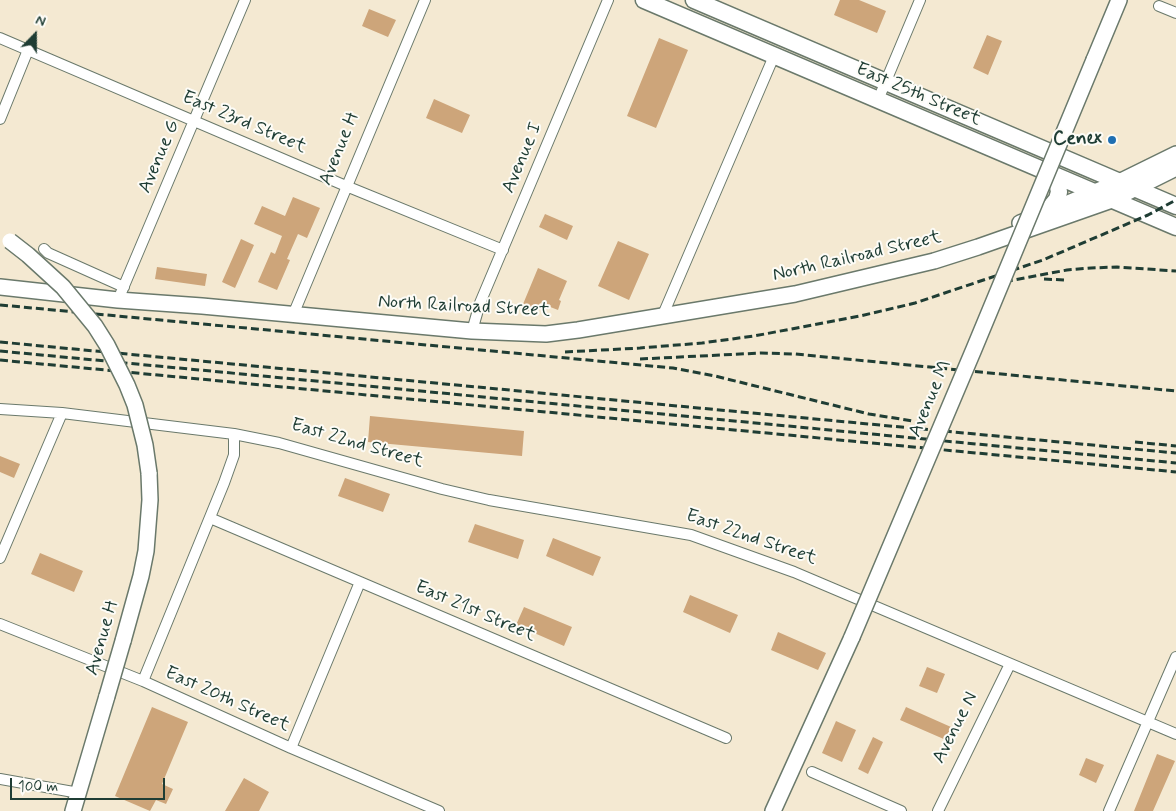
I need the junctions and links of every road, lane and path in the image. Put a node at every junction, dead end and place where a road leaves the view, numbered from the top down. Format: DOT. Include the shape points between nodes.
graph roads {
  1 [pos="245,0"];
  2 [pos="425,0"];
  3 [pos="608,0"];
  4 [pos="644,0"];
  5 [pos="694,0"];
  6 [pos="920,0"];
  7 [pos="1119,0"];
  8 [pos="1159,6"];
  9 [pos="1176,13"];
  10 [pos="0,38"];
  11 [pos="28,50"];
  12 [pos="774,56"];
  13 [pos="886,82"];
  14 [pos="878,100"];
  15 [pos="0,119"];
  16 [pos="194,122"];
  17 [pos="1176,154"];
  18 [pos="1176,168"];
  19 [pos="1052,174"];
  20 [pos="1119,182"];
  21 [pos="346,186"];
  22 [pos="1136,189"];
  23 [pos="1094,192"];
  24 [pos="1112,200"];
  25 [pos="1176,206"];
  26 [pos="1047,211"];
  27 [pos="1176,227"];
  28 [pos="5,238"];
  29 [pos="978,247"];
  30 [pos="44,249"];
  31 [pos="503,250"];
  32 [pos="0,287"];
  33 [pos="121,294"];
  34 [pos="293,315"];
  35 [pos="662,317"];
  36 [pos="472,331"];
  37 [pos="0,409"];
  38 [pos="62,413"];
  39 [pos="234,434"];
  40 [pos="210,518"];
  41 [pos="0,558"];
  42 [pos="360,582"];
  43 [pos="0,624"];
  44 [pos="1176,657"];
  45 [pos="1010,664"];
  46 [pos="143,681"];
  47 [pos="1148,722"];
  48 [pos="1176,734"];
  49 [pos="726,738"];
  50 [pos="291,748"];
  51 [pos="812,772"];
  52 [pos="0,779"];
  53 [pos="79,793"];
  54 [pos="73,811"];
  55 [pos="439,811"];
  56 [pos="773,811"];
  57 [pos="901,811"];
  58 [pos="938,811"];
  59 [pos="1109,811"];
  1 -- 16 [label="street, Avenue G"];
  2 -- 21 [label="street, Avenue H"];
  3 -- 31 [label="street, Avenue I"];
  4 -- 12 [label="main road, East 25th Street"];
  5 -- 13 [label="main road, East 25th Street"];
  6 -- 13 [label="street"];
  7 -- 56 [label="main road, Avenue M, bridge" via="852,637"];
  8 -- 9 [label="street"];
  10 -- 11 [label="street, East 23rd Street"];
  11 -- 15 [label="street"];
  11 -- 16 [label="street, East 23rd Street"];
  12 -- 14 [label="main road, East 25th Street"];
  12 -- 35 [label="street"];
  13 -- 14 [label="street"];
  13 -- 20 [label="main road, East 25th Street"];
  14 -- 19 [label="main road, East 25th Street"];
  16 -- 21 [label="street, East 23rd Street"];
  16 -- 33 [label="street, Avenue G"];
  17 -- 20 [label="main road"];
  18 -- 22 [label="main road"];
  19 -- 23 [label="main road, East 25th Street"];
  19 -- 26 [label="main road" via="1059,192"];
  20 -- 22 [label="main road, East 25th Street"];
  20 -- 23 [label="main road"];
  21 -- 31 [label="street, East 23rd Street"];
  21 -- 34 [label="street, Avenue H"];
  22 -- 24 [label="main road"];
  22 -- 25 [label="main road, East 25th Street"];
  23 -- 24 [label="main road, East 25th Street"];
  23 -- 26 [label="main road"];
  24 -- 27 [label="main road, East 25th Street"];
  24 -- 29 [label="main road"];
  26 -- 29 [label="main road"];
  28 -- 53 [label="main road, Avenue H, bridge" via="63,287 95,326 127,385 146,445 150,500 146,551"];
  29 -- 35 [label="main road, North Railroad Street" via="934,261 795,294"];
  30 -- 33 [label="street"];
  31 -- 36 [label="street, Avenue I" via="480,303"];
  32 -- 33 [label="main road, North Railroad Street"];
  33 -- 34 [label="main road, North Railroad Street"];
  34 -- 36 [label="main road, North Railroad Street"];
  35 -- 36 [label="main road, North Railroad Street" via="546,334"];
  37 -- 38 [label="street"];
  38 -- 39 [label="street"];
  38 -- 41 [label="street"];
  39 -- 40 [label="street" via="234,455"];
  39 -- 45 [label="street, East 22nd Street" via="279,443 489,500 691,535 794,572"];
  40 -- 42 [label="street, East 21st Street"];
  40 -- 46 [label="street"];
  42 -- 49 [label="street, East 21st Street"];
  42 -- 50 [label="street"];
  43 -- 46 [label="street, East 20th Street"];
  44 -- 47 [label="street"];
  45 -- 47 [label="street, East 22nd Street"];
  45 -- 58 [label="street, Avenue N"];
  46 -- 50 [label="street, East 20th Street"];
  47 -- 48 [label="street, East 22nd Street"];
  47 -- 59 [label="street"];
  50 -- 55 [label="street, East 20th Street"];
  51 -- 57 [label="street"];
  52 -- 53 [label="street"];
  53 -- 54 [label="main road, Avenue H"];
}
